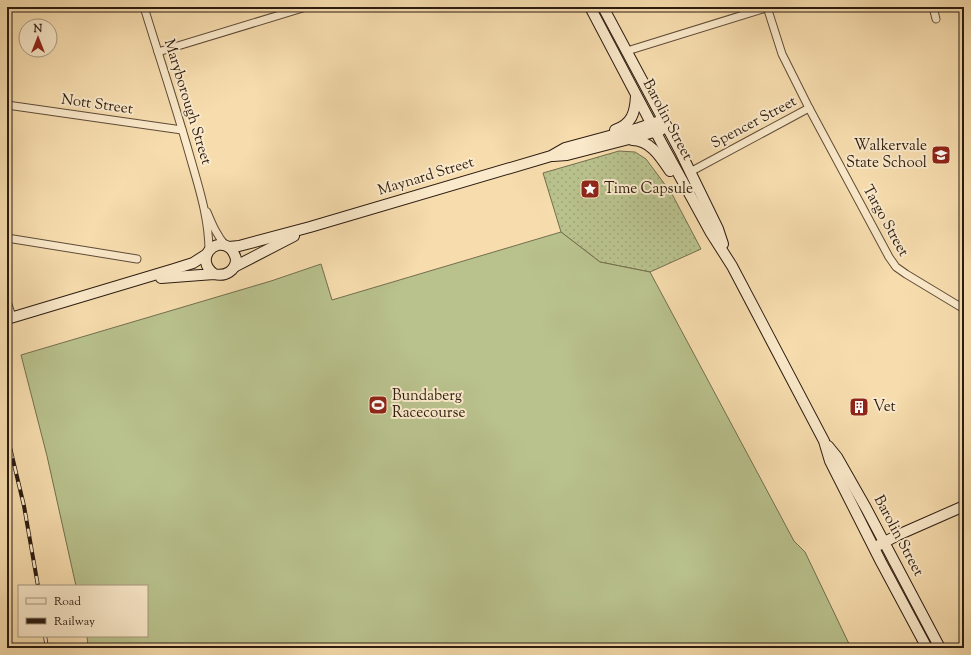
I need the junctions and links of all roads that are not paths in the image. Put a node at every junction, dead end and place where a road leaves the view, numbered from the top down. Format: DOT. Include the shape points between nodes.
graph roads {
  1 [pos="144,7"];
  2 [pos="306,7"];
  3 [pos="590,7"];
  4 [pos="603,7"];
  5 [pos="768,7"];
  6 [pos="933,7"];
  7 [pos="936,19"];
  8 [pos="626,51"];
  9 [pos="158,52"];
  10 [pos="636,94"];
  11 [pos="7,105"];
  12 [pos="809,108"];
  13 [pos="665,124"];
  14 [pos="653,128"];
  15 [pos="182,130"];
  16 [pos="629,139"];
  17 [pos="589,142"];
  18 [pos="551,156"];
  19 [pos="690,172"];
  20 [pos="204,204"];
  21 [pos="701,215"];
  22 [pos="310,228"];
  23 [pos="7,238"];
  24 [pos="227,246"];
  25 [pos="208,252"];
  26 [pos="137,259"];
  27 [pos="732,266"];
  28 [pos="234,267"];
  29 [pos="214,274"];
  30 [pos="133,282"];
  31 [pos="7,301"];
  32 [pos="964,309"];
  33 [pos="9,318"];
  34 [pos="824,441"];
  35 [pos="964,506"];
  36 [pos="884,542"];
  37 [pos="874,548"];
  38 [pos="927,648"];
  39 [pos="940,648"];
  1 -- 9 [label="street, Maryborough Street"];
  2 -- 9 [label="street"];
  3 -- 10 [label="main road, Barolin Street"];
  4 -- 8 [label="main road, Barolin Street"];
  5 -- 8 [label="street"];
  5 -- 12 [label="street, Targo Street" via="782,54"];
  6 -- 7 [label="street"];
  8 -- 13 [label="main road, Barolin Street"];
  9 -- 15 [label="street, Maryborough Street"];
  10 -- 14 [label="main road, Barolin Street"];
  10 -- 17 [label="main road" via="634,114 628,122 621,128"];
  11 -- 15 [label="street, Nott Street"];
  12 -- 19 [label="street, Spencer Street"];
  12 -- 32 [label="street, Targo Street" via="896,267"];
  13 -- 14 [label="main road, Maynard Street"];
  13 -- 19 [label="main road, Barolin Street"];
  14 -- 16 [label="main road, Maynard Street"];
  14 -- 17 [label="main road, Maynard Street"];
  14 -- 21 [label="main road, Barolin Street"];
  15 -- 20 [label="street, Maryborough Street"];
  16 -- 18 [label="main road, Maynard Street" via="567,156"];
  16 -- 21 [label="main road" via="646,143 658,154"];
  17 -- 18 [label="main road, Maynard Street" via="565,148"];
  18 -- 22 [label="main road, Maynard Street"];
  19 -- 27 [label="main road, Barolin Street" via="718,229"];
  20 -- 24 [label="street, Maryborough Street" via="216,232"];
  20 -- 25 [label="street, Maryborough Street"];
  21 -- 27 [label="main road, Barolin Street"];
  22 -- 24 [label="main road, Maynard Street" via="239,246"];
  22 -- 28 [label="main road, Maynard Street"];
  23 -- 26 [label="street"];
  24 -- 25 [label="main road" via="216,245"];
  24 -- 28 [label="main road" via="236,256"];
  25 -- 29 [label="main road" via="207,265"];
  25 -- 30 [label="main road" via="193,263"];
  27 -- 34 [label="main road, Barolin Street"];
  28 -- 29 [label="main road" via="225,274"];
  29 -- 30 [label="main road"];
  30 -- 33 [label="main road"];
  31 -- 33 [label="street"];
  34 -- 36 [label="main road, Barolin Street" via="837,457"];
  34 -- 37 [label="main road, Barolin Street" via="830,461"];
  35 -- 36 [label="main road"];
  36 -- 37 [label="main road"];
  36 -- 39 [label="main road, Barolin Street"];
  37 -- 38 [label="main road, Barolin Street"];
}
